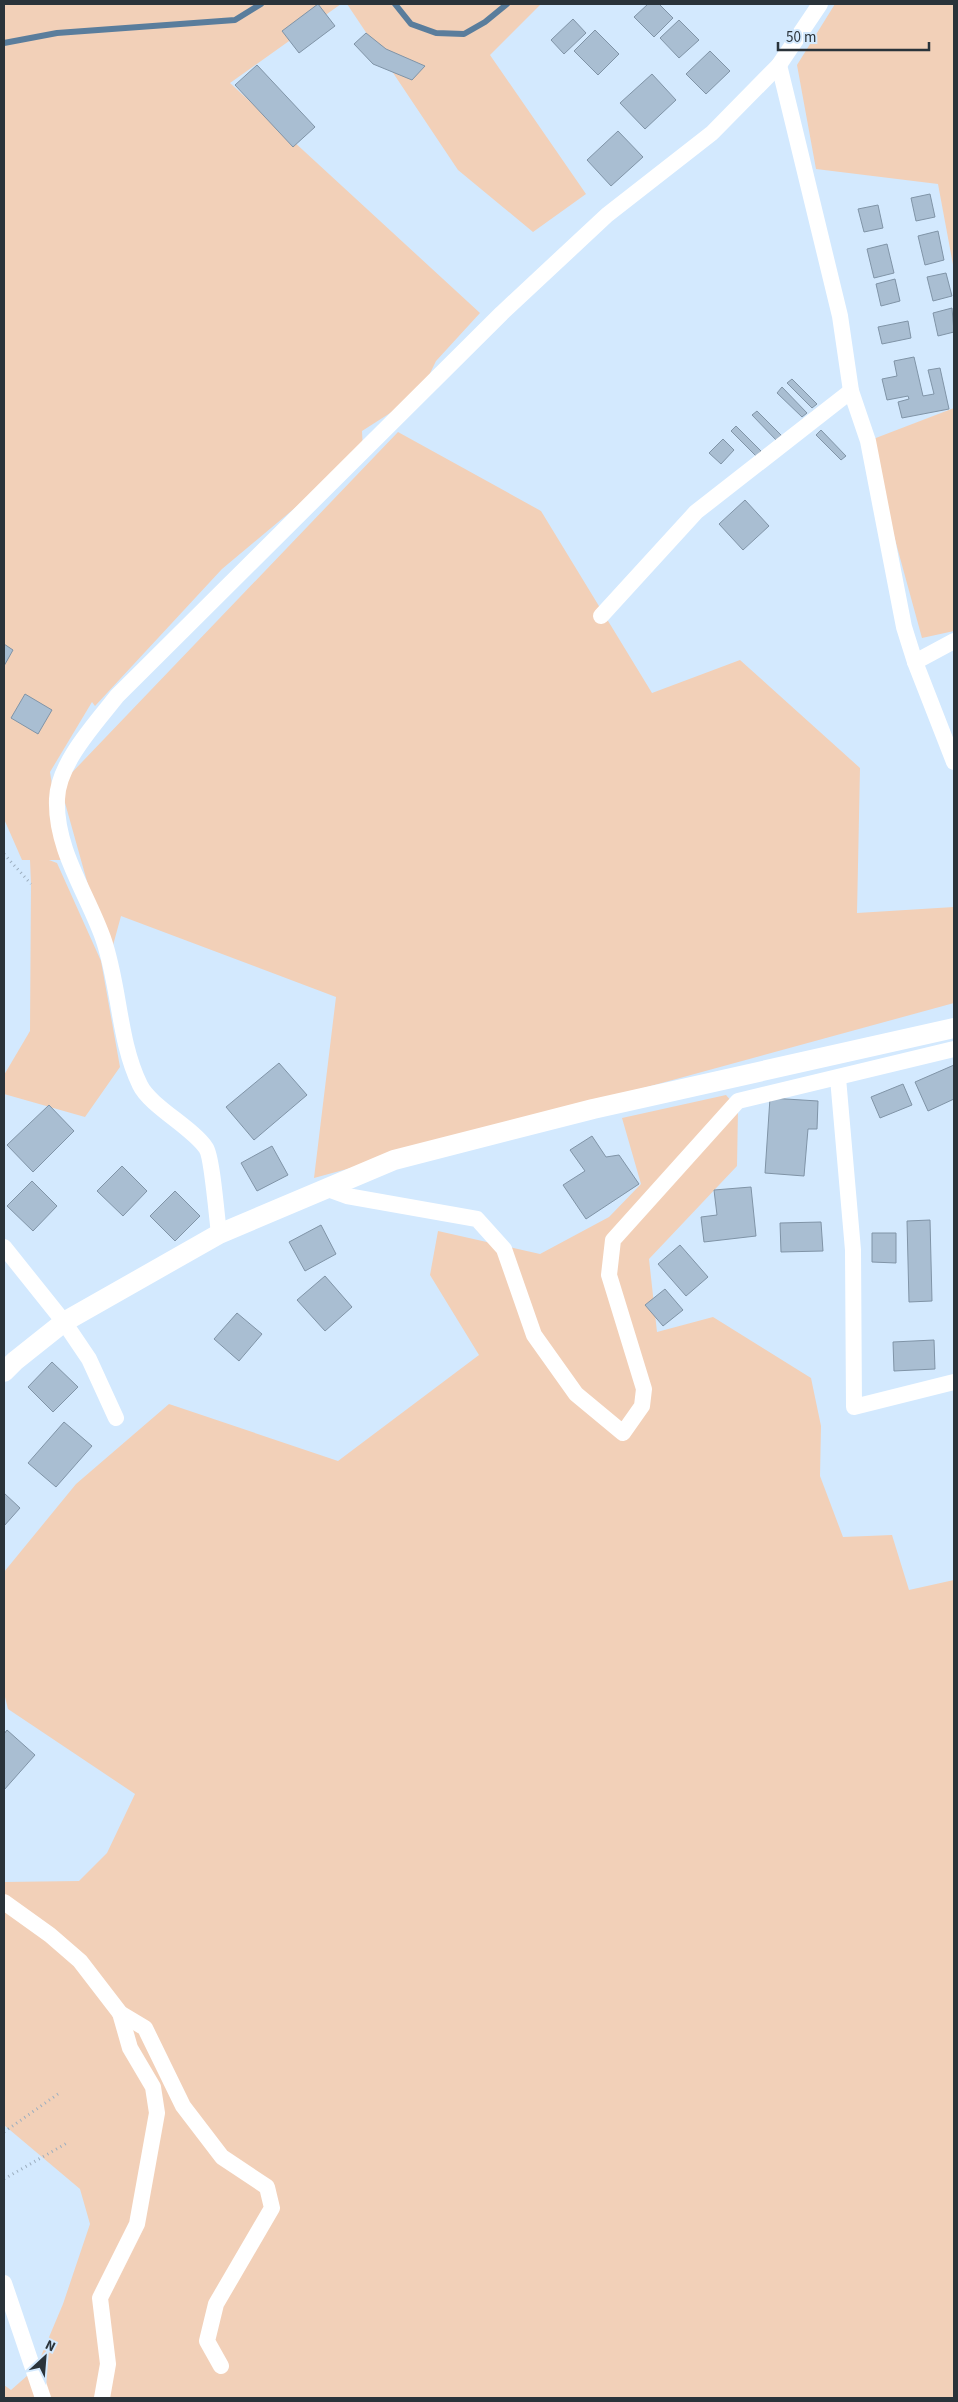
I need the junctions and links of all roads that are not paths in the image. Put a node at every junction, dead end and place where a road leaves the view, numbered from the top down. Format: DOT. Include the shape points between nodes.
graph roads {
  1 [pos="820,4"];
  2 [pos="779,65"];
  3 [pos="850,391"];
  4 [pos="601,616"];
  5 [pos="954,641"];
  6 [pos="915,662"];
  7 [pos="954,762"];
  8 [pos="954,1028"];
  9 [pos="954,1049"];
  10 [pos="838,1078"];
  11 [pos="326,1188"];
  12 [pos="219,1234"];
  13 [pos="4,1247"];
  14 [pos="64,1322"];
  15 [pos="4,1372"];
  16 [pos="954,1382"];
  17 [pos="116,1418"];
  18 [pos="4,1902"];
  19 [pos="120,2014"];
  20 [pos="4,2283"];
  21 [pos="221,2366"];
  22 [pos="43,2398"];
  23 [pos="102,2398"];
  1 -- 2 [label="street"];
  2 -- 3 [label="street" via="840,316"];
  2 -- 12 [label="street" via="712,133 607,215 495,320 117,696 65,769 57,798 59,832 103,939 131,1062 141,1088 207,1148"];
  3 -- 4 [label="street" via="696,512"];
  3 -- 6 [label="street" via="868,441 904,627"];
  5 -- 6 [label="street"];
  6 -- 7 [label="street"];
  8 -- 11 [label="street" via="593,1109 394,1160"];
  9 -- 10 [label="street"];
  10 -- 11 [label="street" via="738,1101 613,1240 609,1275 644,1389 642,1406 623,1433 576,1394 534,1335 504,1249 476,1219 347,1196"];
  10 -- 16 [label="street" via="853,1250 854,1407"];
  11 -- 12 [label="street"];
  12 -- 14 [label="street"];
  13 -- 14 [label="street"];
  14 -- 15 [label="street"];
  14 -- 17 [label="street" via="89,1359"];
  18 -- 19 [label="street" via="80,1961"];
  19 -- 21 [label="street" via="145,2028 183,2106 222,2157 267,2187 272,2208 216,2304 207,2341"];
  19 -- 23 [label="street" via="130,2048 154,2087 157,2113 137,2224 100,2298 108,2364"];
  20 -- 22 [label="street"];
}
